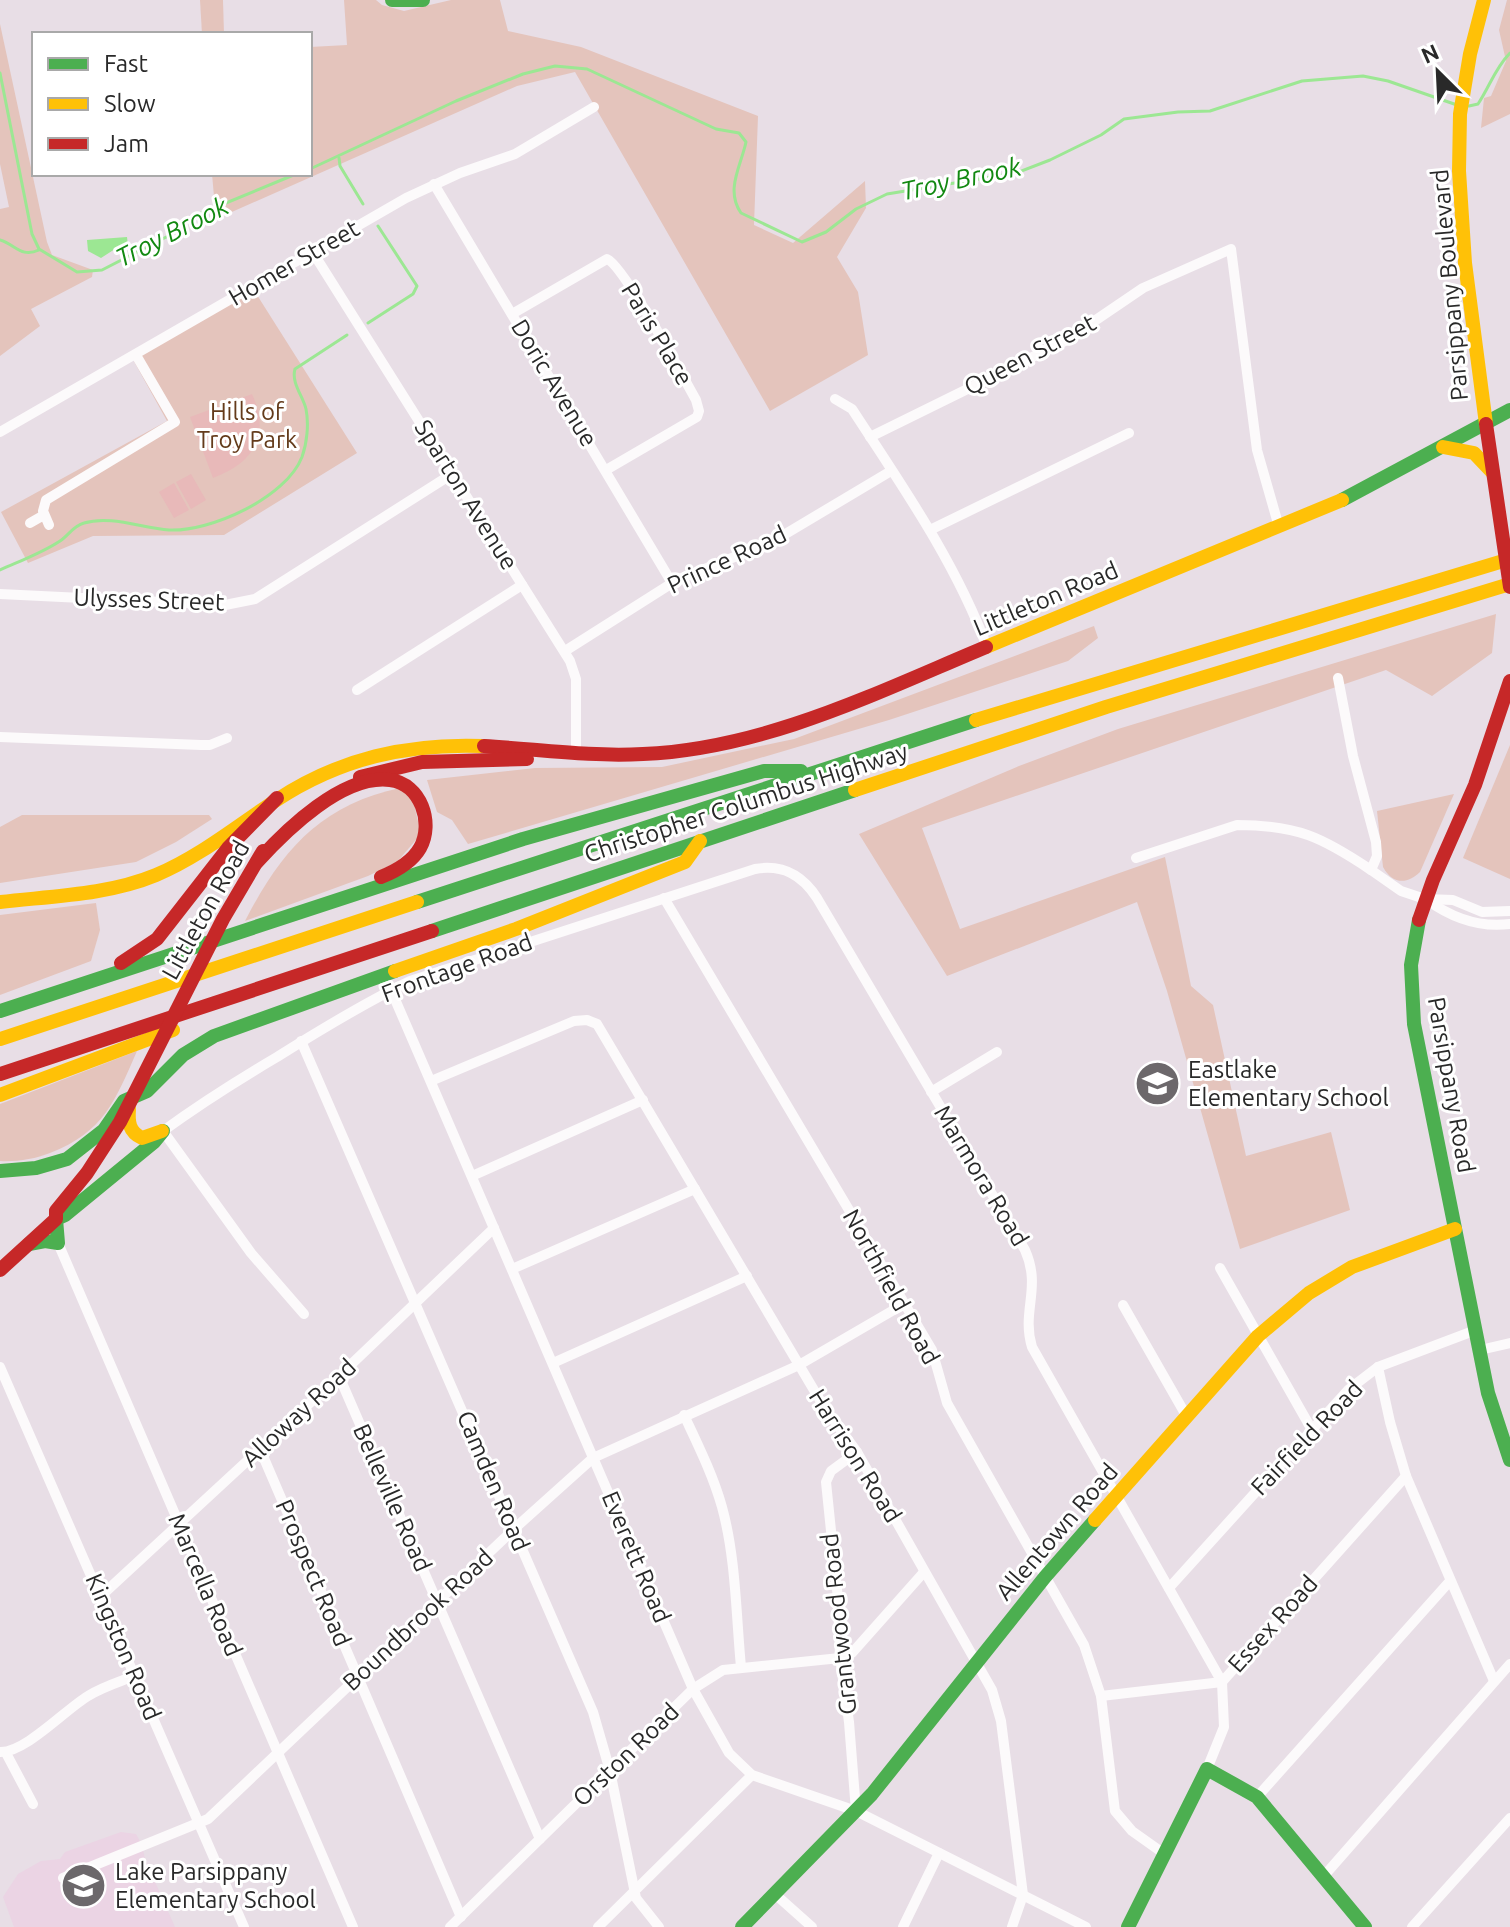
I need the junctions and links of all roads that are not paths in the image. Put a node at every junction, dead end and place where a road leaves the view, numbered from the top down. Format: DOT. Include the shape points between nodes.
graph roads {
  1 [pos="392,0"];
  2 [pos="423,0"];
  3 [pos="1484,0"];
  4 [pos="594,107"];
  5 [pos="434,184"];
  6 [pos="312,251"];
  7 [pos="512,314"];
  8 [pos="136,355"];
  9 [pos="835,399"];
  10 [pos="1510,410"];
  11 [pos="1486,424"];
  12 [pos="0,432"];
  13 [pos="1129,433"];
  14 [pos="870,437"];
  15 [pos="1443,447"];
  16 [pos="606,470"];
  17 [pos="891,471"];
  18 [pos="1493,473"];
  19 [pos="452,474"];
  20 [pos="30,523"];
  21 [pos="1279,527"];
  22 [pos="930,530"];
  23 [pos="1510,559"];
  24 [pos="672,583"];
  25 [pos="522,585"];
  26 [pos="1510,585"];
  27 [pos="0,594"];
  28 [pos="987,647"];
  29 [pos="565,651"];
  30 [pos="1338,678"];
  31 [pos="1510,681"];
  32 [pos="357,690"];
  33 [pos="0,737"];
  34 [pos="227,738"];
  35 [pos="576,752"];
  36 [pos="816,772"];
  37 [pos="277,798"];
  38 [pos="700,841"];
  39 [pos="1136,858"];
  40 [pos="257,862"];
  41 [pos="778,867"];
  42 [pos="1371,870"];
  43 [pos="664,898"];
  44 [pos="1425,899"];
  45 [pos="0,902"];
  46 [pos="1510,911"];
  47 [pos="1510,924"];
  48 [pos="241,931"];
  49 [pos="316,970"];
  50 [pos="94,979"];
  51 [pos="391,990"];
  52 [pos="1,1010"];
  53 [pos="0,1039"];
  54 [pos="301,1041"];
  55 [pos="997,1052"];
  56 [pos="0,1074"];
  57 [pos="431,1081"];
  58 [pos="931,1092"];
  59 [pos="0,1095"];
  60 [pos="643,1100"];
  61 [pos="130,1101"];
  62 [pos="163,1131"];
  63 [pos="0,1171"];
  64 [pos="472,1176"];
  65 [pos="695,1189"];
  66 [pos="56,1219"];
  67 [pos="494,1228"];
  68 [pos="1455,1229"];
  69 [pos="58,1243"];
  70 [pos="28,1244"];
  71 [pos="1220,1268"];
  72 [pos="512,1269"];
  73 [pos="0,1270"];
  74 [pos="747,1276"];
  75 [pos="416,1303"];
  76 [pos="904,1304"];
  77 [pos="1123,1305"];
  78 [pos="304,1314"];
  79 [pos="1476,1330"];
  80 [pos="1258,1336"];
  81 [pos="1510,1343"];
  82 [pos="1480,1350"];
  83 [pos="553,1363"];
  84 [pos="799,1365"];
  85 [pos="0,1367"];
  86 [pos="1378,1367"];
  87 [pos="339,1376"];
  88 [pos="684,1415"];
  89 [pos="1187,1417"];
  90 [pos="1312,1430"];
  91 [pos="260,1449"];
  92 [pos="857,1452"];
  93 [pos="593,1458"];
  94 [pos="1510,1460"];
  95 [pos="1406,1476"];
  96 [pos="1116,1497"];
  97 [pos="180,1524"];
  98 [pos="514,1529"];
  99 [pos="924,1572"];
  100 [pos="1045,1577"];
  101 [pos="1450,1581"];
  102 [pos="1169,1588"];
  103 [pos="101,1596"];
  104 [pos="436,1603"];
  105 [pos="840,1658"];
  106 [pos="976,1663"];
  107 [pos="1510,1664"];
  108 [pos="741,1667"];
  109 [pos="134,1676"];
  110 [pos="357,1677"];
  111 [pos="1494,1681"];
  112 [pos="1222,1682"];
  113 [pos="693,1689"];
  114 [pos="1101,1696"];
  115 [pos="3,1752"];
  116 [pos="278,1754"];
  117 [pos="1207,1769"];
  118 [pos="610,1771"];
  119 [pos="752,1775"];
  120 [pos="1257,1797"];
  121 [pos="33,1804"];
  122 [pos="856,1811"];
  123 [pos="1510,1818"];
  124 [pos="199,1822"];
  125 [pos="540,1839"];
  126 [pos="939,1853"];
  127 [pos="1163,1853"];
  128 [pos="1323,1877"];
  129 [pos="63,1878"];
  130 [pos="634,1891"];
  131 [pos="775,1894"];
  132 [pos="1023,1895"];
  133 [pos="461,1917"];
  134 [pos="244,1927"];
  135 [pos="353,1927"];
  136 [pos="450,1927"];
  137 [pos="598,1927"];
  138 [pos="659,1927"];
  139 [pos="742,1927"];
  140 [pos="812,1927"];
  141 [pos="903,1927"];
  142 [pos="1012,1927"];
  143 [pos="1086,1927"];
  144 [pos="1128,1927"];
  145 [pos="1365,1927"];
  146 [pos="1412,1927"];
  1 -- 2 [label="main road"];
  3 -- 11 [label="main road, Parsippany Boulevard" via="1460,114 1459,171"];
  4 -- 5 [label="street, Homer Street" via="515,154"];
  5 -- 6 [label="street, Homer Street"];
  5 -- 7 [label="street, Doric Avenue"];
  6 -- 8 [label="street, Homer Street"];
  6 -- 19 [label="street, Sparton Avenue"];
  7 -- 16 [label="street, Doric Avenue"];
  7 -- 16 [label="street, Paris Place" via="607,259 651,322 699,411"];
  8 -- 12 [label="street, Homer Street"];
  8 -- 20 [label="street" via="175,422 46,500 47,520"];
  9 -- 14 [label="street" via="852,409"];
  10 -- 11 [label="main road, Littleton Road"];
  11 -- 15 [label="main road, Littleton Road"];
  11 -- 18 [label="main road"];
  13 -- 22 [label="street"];
  14 -- 17 [label="street"];
  14 -- 21 [label="street, Queen Street" via="1065,341 1143,288 1231,249 1257,450"];
  15 -- 18 [label="main road" via="1474,453"];
  15 -- 21 [label="main road, Littleton Road" via="1338,503"];
  16 -- 24 [label="street, Doric Avenue"];
  17 -- 22 [label="street"];
  17 -- 24 [label="street, Prince Road" via="772,542"];
  18 -- 26 [label="main road"];
  19 -- 25 [label="street, Sparton Avenue"];
  19 -- 27 [label="street, Ulysses Street" via="255,599 225,605"];
  21 -- 28 [label="main road, Littleton Road"];
  22 -- 28 [label="street" via="961,583"];
  23 -- 36 [label="main road, Christopher Columbus Highway"];
  24 -- 29 [label="street, Prince Road"];
  25 -- 29 [label="street, Sparton Avenue"];
  25 -- 32 [label="street"];
  26 -- 38 [label="main road, Christopher Columbus Highway" via="1216,672"];
  28 -- 35 [label="main road, Littleton Road" via="782,728 673,751"];
  29 -- 35 [label="street, Sparton Avenue" via="576,679"];
  30 -- 42 [label="street" via="1376,842"];
  31 -- 44 [label="main road, Parsippany Road" via="1475,785"];
  33 -- 34 [label="street" via="201,745"];
  35 -- 37 [label="main road, Littleton Road" via="448,745 399,749 334,768"];
  35 -- 40 [label="main road, Littleton Road" via="422,762 357,778 295,816"];
  36 -- 48 [label="main road" via="764,771 523,839"];
  36 -- 53 [label="main road, Christopher Columbus Highway"];
  37 -- 45 [label="main road, Littleton Road" via="199,852 139,883"];
  37 -- 50 [label="main road" via="228,848 157,939"];
  38 -- 49 [label="main road, Christopher Columbus Highway"];
  38 -- 61 [label="main road" via="685,862 516,929 230,1028 183,1055"];
  39 -- 42 [label="street" via="1237,825 1253,825 1310,834"];
  40 -- 48 [label="main road" via="315,809 368,782 405,785 424,811 423,842 406,863"];
  40 -- 61 [label="main road, Littleton Road"];
  41 -- 43 [label="street, Frontage Road" via="755,869"];
  41 -- 58 [label="street, Marmora Road" via="808,885"];
  42 -- 44 [label="street" via="1401,891"];
  43 -- 51 [label="street, Frontage Road"];
  43 -- 76 [label="street, Northfield Road"];
  44 -- 46 [label="street" via="1453,900 1482,912"];
  44 -- 47 [label="street" via="1465,920"];
  44 -- 68 [label="main road, Parsippany Road" via="1412,954 1414,1024"];
  48 -- 50 [label="main road"];
  49 -- 56 [label="main road, Christopher Columbus Highway"];
  49 -- 59 [label="main road" via="194,1023"];
  50 -- 52 [label="main road"];
  51 -- 54 [label="street, Frontage Road"];
  51 -- 57 [label="street, Everett Road"];
  54 -- 62 [label="street, Frontage Road"];
  54 -- 75 [label="street, Camden Road"];
  55 -- 58 [label="street"];
  57 -- 60 [label="street, Harrison Road" via="587,1020 597,1024"];
  57 -- 64 [label="street, Everett Road"];
  58 -- 96 [label="street, Marmora Road" via="1031,1262 1032,1347"];
  60 -- 64 [label="street"];
  60 -- 65 [label="street, Harrison Road"];
  61 -- 62 [label="main road" via="128,1122 135,1135"];
  61 -- 63 [label="main road" via="124,1101 94,1140 67,1159"];
  61 -- 66 [label="main road, Littleton Road" via="87,1173 56,1211"];
  62 -- 66 [label="main road"];
  62 -- 78 [label="street" via="251,1253"];
  64 -- 67 [label="street, Everett Road"];
  65 -- 72 [label="street"];
  65 -- 74 [label="street, Harrison Road"];
  66 -- 69 [label="main road"];
  66 -- 70 [label="main road, Littleton Road"];
  67 -- 72 [label="street, Everett Road"];
  67 -- 75 [label="street, Alloway Road"];
  68 -- 79 [label="main road, Parsippany Road"];
  68 -- 80 [label="main road, Allentown Road" via="1352,1267 1309,1293"];
  69 -- 70 [label="main road"];
  69 -- 97 [label="street, Marcella Road"];
  70 -- 73 [label="main road, Littleton Road"];
  71 -- 80 [label="street"];
  72 -- 83 [label="street, Everett Road"];
  74 -- 83 [label="street"];
  74 -- 84 [label="street, Harrison Road"];
  75 -- 87 [label="street, Alloway Road"];
  75 -- 98 [label="street, Camden Road"];
  76 -- 84 [label="street, Boundbrook Road"];
  76 -- 100 [label="street, Northfield Road" via="932,1350 947,1403"];
  77 -- 89 [label="street"];
  79 -- 82 [label="main road, Parsippany Road"];
  79 -- 86 [label="street, Fairfield Road"];
  80 -- 89 [label="main road, Allentown Road"];
  80 -- 90 [label="street"];
  81 -- 82 [label="street"];
  82 -- 94 [label="main road, Parsippany Road"];
  83 -- 93 [label="street, Everett Road"];
  84 -- 88 [label="street, Boundbrook Road"];
  84 -- 92 [label="street, Harrison Road"];
  85 -- 103 [label="street, Kingston Road"];
  86 -- 90 [label="street, Fairfield Road" via="1348,1390"];
  86 -- 95 [label="street"];
  87 -- 91 [label="street, Alloway Road"];
  87 -- 104 [label="street, Belleville Road"];
  88 -- 93 [label="street, Boundbrook Road"];
  88 -- 108 [label="street" via="722,1506"];
  89 -- 96 [label="main road, Allentown Road"];
  90 -- 102 [label="street, Fairfield Road"];
  91 -- 97 [label="street, Alloway Road"];
  91 -- 110 [label="street, Prospect Road"];
  92 -- 99 [label="street, Harrison Road"];
  92 -- 105 [label="street, Grantwood Road" via="831,1471 826,1482"];
  93 -- 98 [label="street, Boundbrook Road"];
  93 -- 113 [label="street, Everett Road"];
  95 -- 101 [label="street"];
  95 -- 112 [label="street, Essex Road"];
  96 -- 100 [label="main road, Allentown Road"];
  96 -- 102 [label="street, Marmora Road"];
  97 -- 103 [label="street, Alloway Road"];
  97 -- 116 [label="street, Marcella Road"];
  98 -- 104 [label="street, Boundbrook Road"];
  98 -- 118 [label="street, Camden Road" via="593,1712"];
  99 -- 105 [label="street" via="852,1653"];
  99 -- 106 [label="street, Harrison Road"];
  100 -- 106 [label="main road, Allentown Road"];
  100 -- 114 [label="street, Northfield Road" via="1084,1645"];
  101 -- 111 [label="street"];
  101 -- 120 [label="street"];
  102 -- 112 [label="street, Marmora Road"];
  103 -- 109 [label="street, Kingston Road"];
  104 -- 110 [label="street, Boundbrook Road"];
  104 -- 125 [label="street, Belleville Road"];
  105 -- 108 [label="street, Orston Road"];
  105 -- 122 [label="street, Grantwood Road"];
  106 -- 122 [label="main road, Allentown Road"];
  106 -- 132 [label="street, Harrison Road" via="992,1690 1001,1721"];
  107 -- 111 [label="street"];
  108 -- 113 [label="street, Orston Road" via="723,1670"];
  109 -- 115 [label="street" via="89,1695 26,1742"];
  109 -- 124 [label="street, Kingston Road"];
  110 -- 116 [label="street, Boundbrook Road"];
  110 -- 133 [label="street, Prospect Road"];
  111 -- 128 [label="street"];
  112 -- 114 [label="street, Essex Road"];
  112 -- 117 [label="street, Marmora Road" via="1224,1727"];
  113 -- 118 [label="street, Orston Road"];
  113 -- 119 [label="street, Everett Road" via="732,1758"];
  114 -- 127 [label="street, Northfield Road" via="1115,1811"];
  115 -- 121 [label="street"];
  116 -- 124 [label="street, Boundbrook Road"];
  116 -- 135 [label="street, Marcella Road"];
  117 -- 120 [label="main road"];
  117 -- 127 [label="main road"];
  118 -- 125 [label="street, Orston Road"];
  118 -- 130 [label="street, Camden Road"];
  119 -- 122 [label="street, Everett Road"];
  119 -- 130 [label="street"];
  120 -- 128 [label="main road"];
  122 -- 126 [label="street, Everett Road"];
  122 -- 131 [label="main road, Allentown Road"];
  123 -- 146 [label="street"];
  124 -- 129 [label="street, Boundbrook Road"];
  124 -- 134 [label="street, Kingston Road"];
  125 -- 133 [label="street, Orston Road"];
  126 -- 132 [label="street, Everett Road"];
  126 -- 141 [label="street"];
  127 -- 144 [label="main road"];
  128 -- 145 [label="main road"];
  130 -- 137 [label="street"];
  130 -- 138 [label="street, Camden Road"];
  131 -- 139 [label="main road, Allentown Road"];
  131 -- 140 [label="street"];
  132 -- 142 [label="street, Harrison Road"];
  132 -- 143 [label="street, Everett Road"];
  133 -- 136 [label="street, Orston Road"];
}
